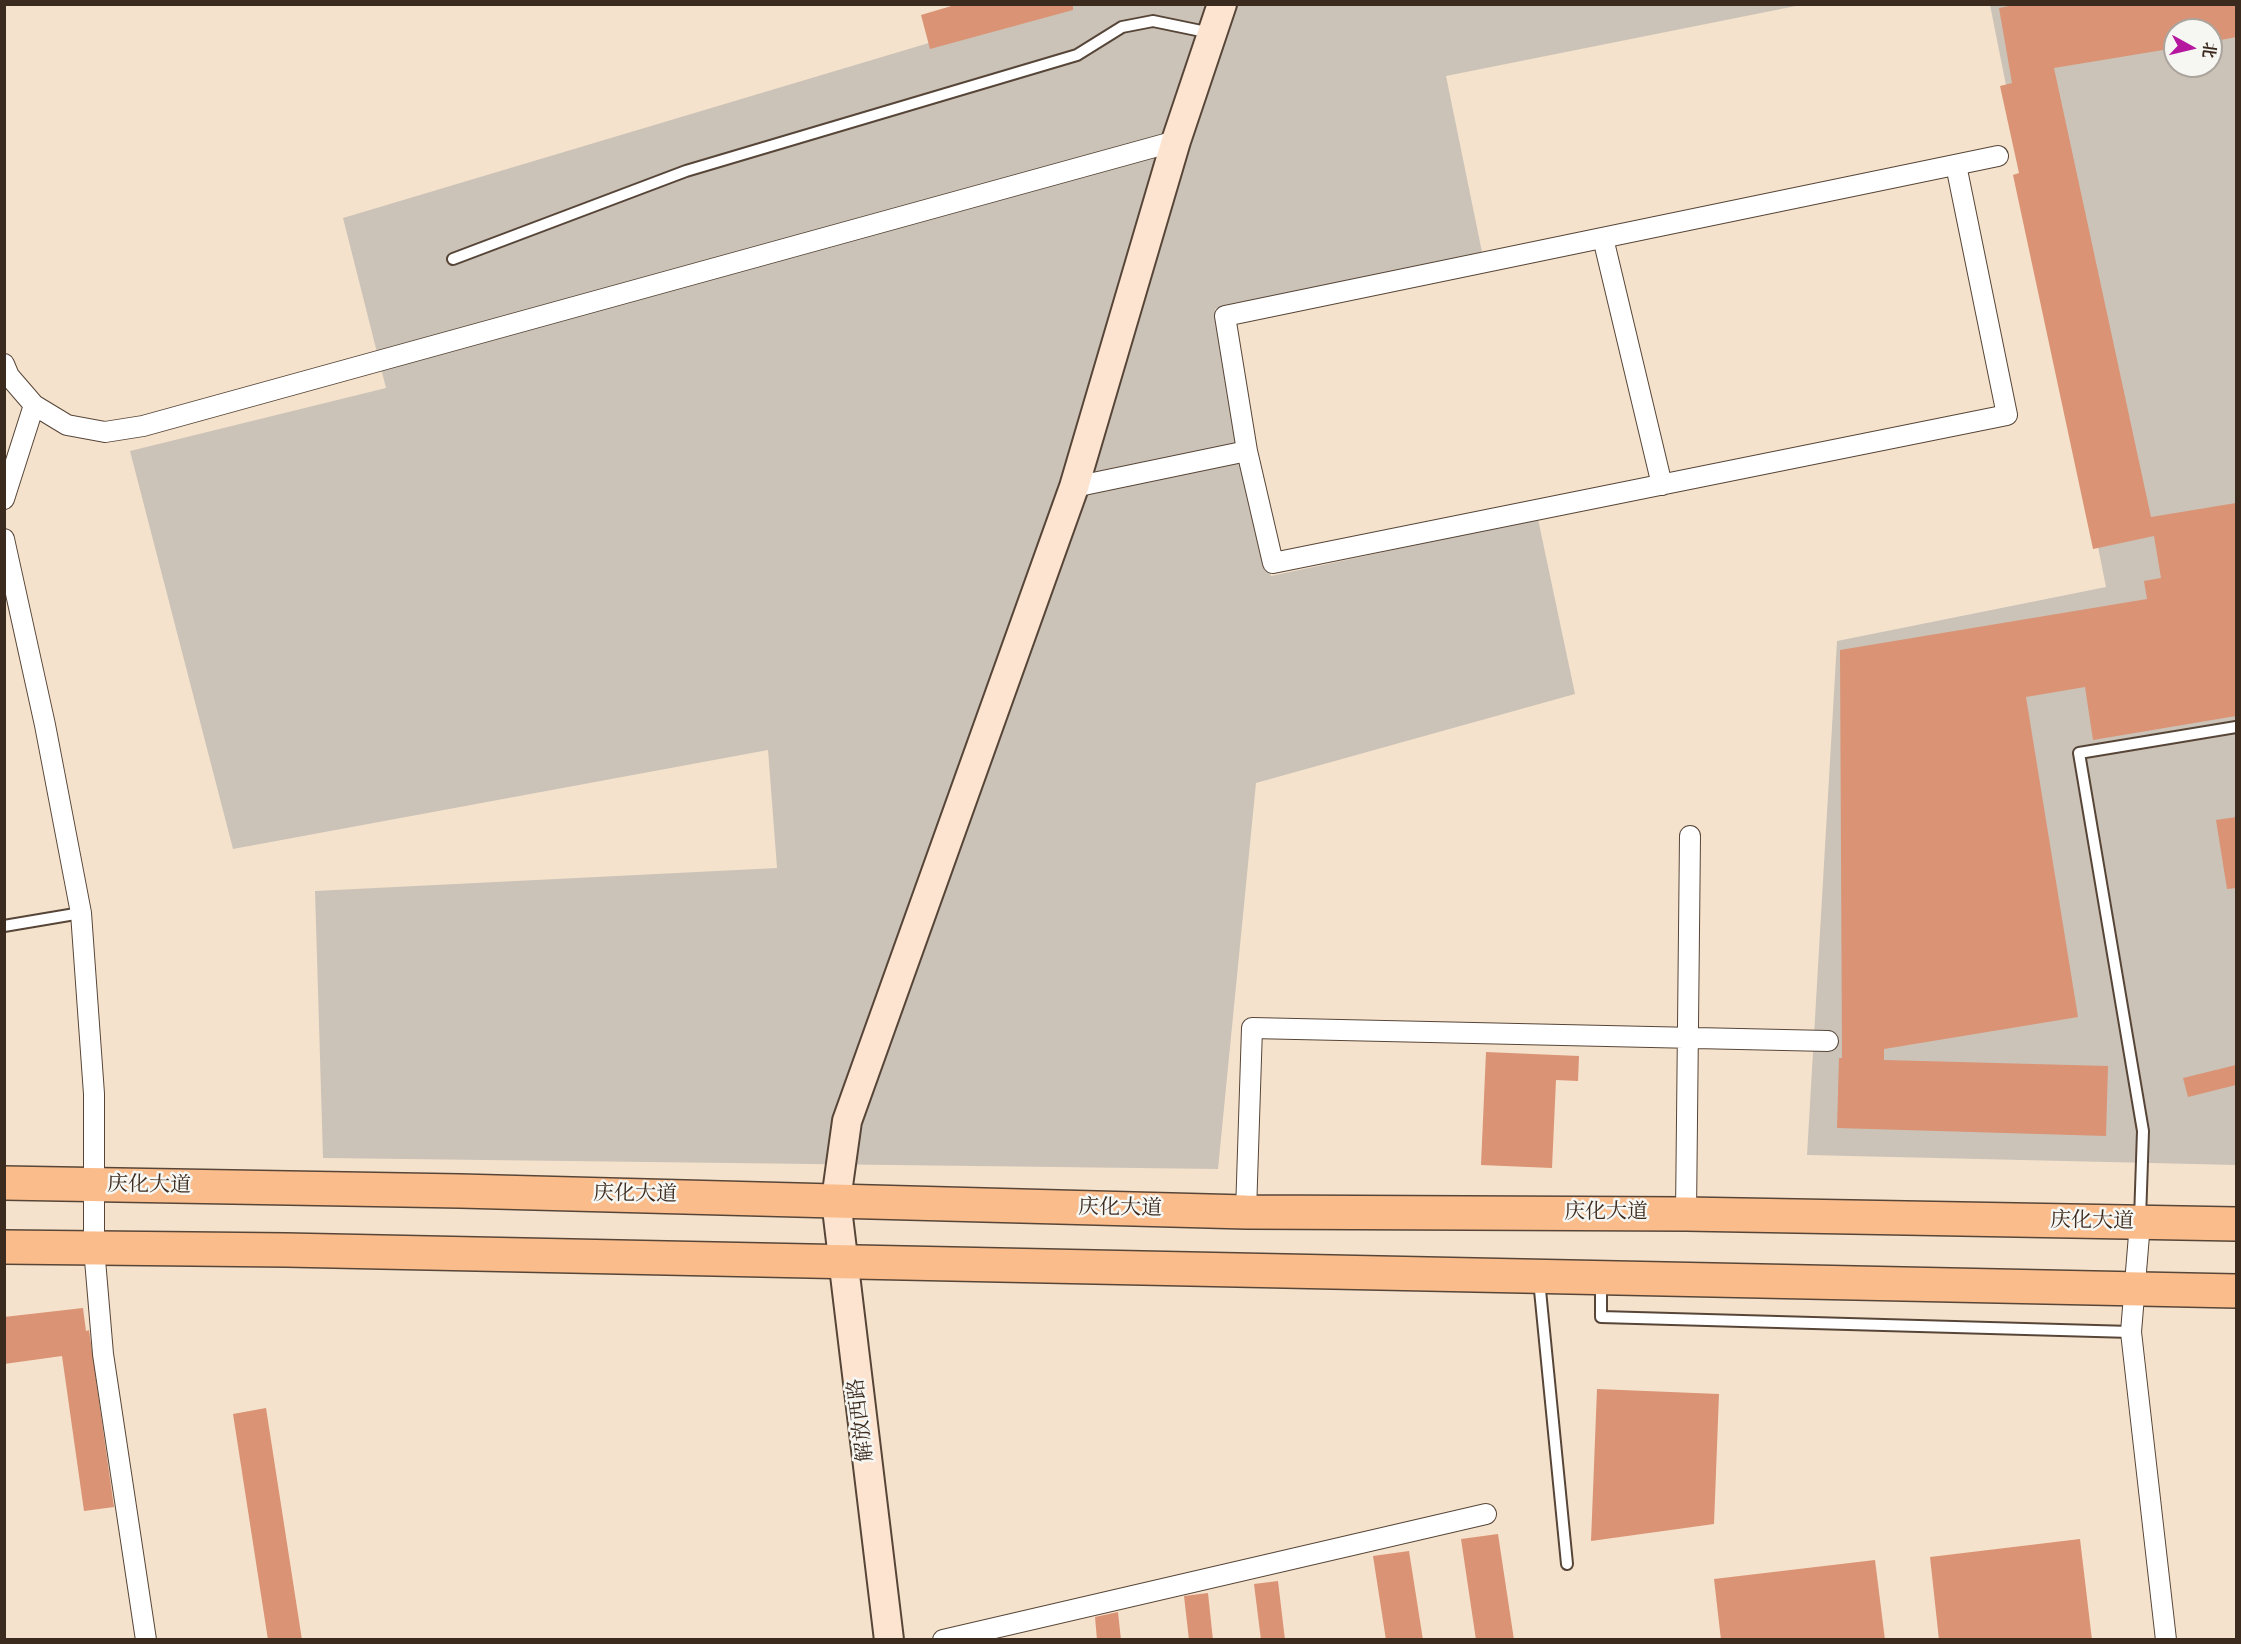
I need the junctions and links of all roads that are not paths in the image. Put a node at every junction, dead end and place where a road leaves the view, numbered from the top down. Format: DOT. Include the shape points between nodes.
graph roads {
  1 [pos="1222,4"];
  2 [pos="1212,33"];
  3 [pos="1176,141"];
  4 [pos="1998,156"];
  5 [pos="1956,165"];
  6 [pos="1603,238"];
  7 [pos="453,259"];
  8 [pos="4,364"];
  9 [pos="34,405"];
  10 [pos="1247,451"];
  11 [pos="1662,485"];
  12 [pos="1074,487"];
  13 [pos="4,499"];
  14 [pos="4,539"];
  15 [pos="2236,727"];
  16 [pos="1690,836"];
  17 [pos="81,913"];
  18 [pos="4,926"];
  19 [pos="1686,1038"];
  20 [pos="1828,1041"];
  21 [pos="4,1183"];
  22 [pos="93,1185"];
  23 [pos="845,1201"];
  24 [pos="1246,1212"];
  25 [pos="1686,1214"];
  26 [pos="2140,1223"];
  27 [pos="2236,1224"];
  28 [pos="4,1247"];
  29 [pos="94,1248"];
  30 [pos="852,1262"];
  31 [pos="1539,1277"];
  32 [pos="1600,1278"];
  33 [pos="2134,1289"];
  34 [pos="2236,1291"];
  35 [pos="2131,1332"];
  36 [pos="1486,1514"];
  37 [pos="1567,1564"];
  38 [pos="146,1640"];
  39 [pos="889,1640"];
  40 [pos="907,1640"];
  41 [pos="943,1640"];
  42 [pos="2166,1640"];
  1 -- 2 [label="street, 解放西路"];
  2 -- 3 [label="street, 解放西路"];
  2 -- 7 [label="lane" via="1153,21 1122,27 1077,56 686,171"];
  3 -- 9 [label="street" via="142,426 105,432 67,425"];
  3 -- 12 [label="street, 解放西路"];
  4 -- 5 [label="street"];
  5 -- 6 [label="street"];
  5 -- 11 [label="street" via="2007,415"];
  6 -- 10 [label="street" via="1225,316"];
  6 -- 11 [label="street"];
  8 -- 9 [label="street" via="9,376"];
  9 -- 13 [label="street"];
  10 -- 11 [label="street" via="1274,563"];
  10 -- 12 [label="street"];
  12 -- 23 [label="street, 解放西路" via="856,1093 842,1144"];
  14 -- 17 [label="street"];
  15 -- 26 [label="lane" via="2079,753 2143,1131"];
  16 -- 19 [label="street"];
  17 -- 18 [label="lane"];
  17 -- 22 [label="street" via="94,1094"];
  19 -- 20 [label="street"];
  19 -- 24 [label="street" via="1252,1028"];
  19 -- 25 [label="street"];
  21 -- 22 [label="highway, 庆化大道"];
  22 -- 23 [label="highway, 庆化大道"];
  22 -- 29 [label="street"];
  23 -- 24 [label="highway, 庆化大道"];
  23 -- 30 [label="street, 解放西路"];
  24 -- 25 [label="highway, 庆化大道"];
  25 -- 26 [label="highway, 庆化大道"];
  26 -- 27 [label="highway, 庆化大道"];
  26 -- 33 [label="street"];
  28 -- 29 [label="highway"];
  29 -- 30 [label="highway"];
  29 -- 38 [label="street" via="104,1354"];
  30 -- 31 [label="highway"];
  30 -- 39 [label="street, 解放西路"];
  30 -- 40 [label="street, 解放西路"];
  31 -- 32 [label="highway"];
  31 -- 37 [label="lane"];
  32 -- 33 [label="highway"];
  32 -- 35 [label="lane" via="1601,1317"];
  33 -- 34 [label="highway"];
  33 -- 35 [label="street"];
  35 -- 42 [label="street"];
  36 -- 41 [label="street"];
}
